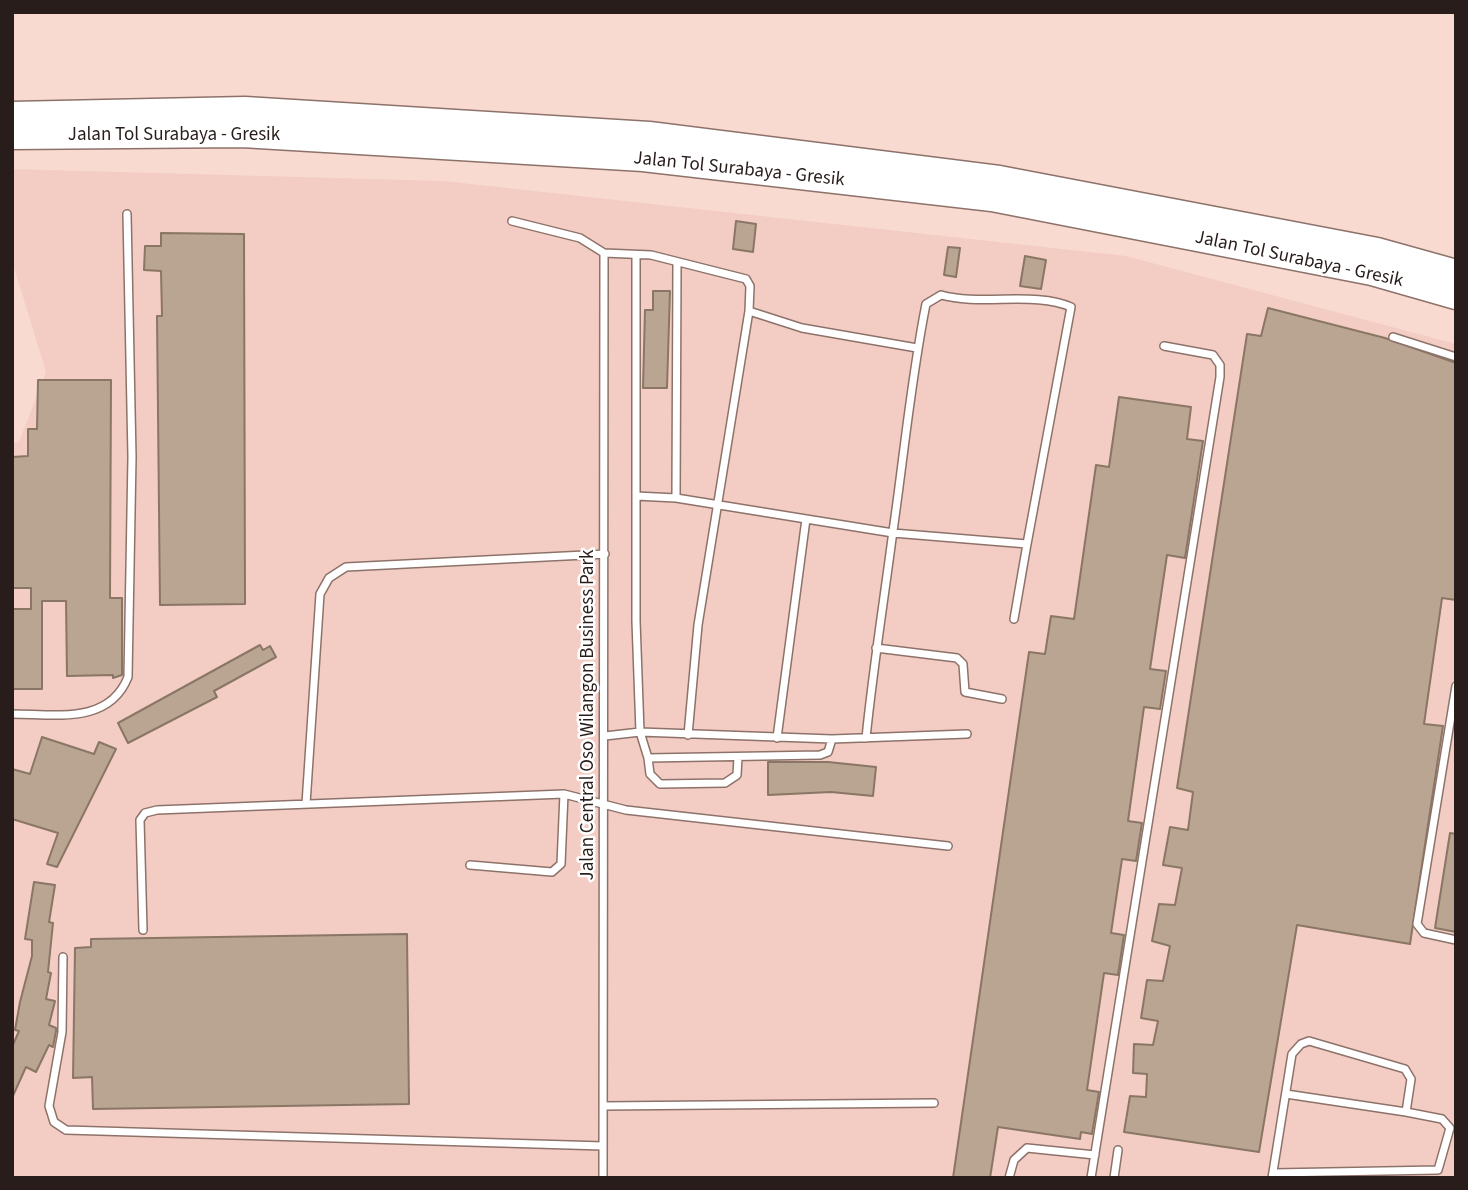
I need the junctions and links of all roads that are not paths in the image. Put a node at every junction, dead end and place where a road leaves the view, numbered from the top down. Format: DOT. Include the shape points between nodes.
graph roads {
  1 [pos="12,115"];
  2 [pos="12,136"];
  3 [pos="127,214"];
  4 [pos="512,221"];
  5 [pos="604,253"];
  6 [pos="636,255"];
  7 [pos="677,264"];
  8 [pos="1456,274"];
  9 [pos="1456,296"];
  10 [pos="748,311"];
  11 [pos="1393,337"];
  12 [pos="1164,346"];
  13 [pos="917,348"];
  14 [pos="1456,357"];
  15 [pos="636,496"];
  16 [pos="676,498"];
  17 [pos="716,507"];
  18 [pos="806,519"];
  19 [pos="893,533"];
  20 [pos="1027,544"];
  21 [pos="605,554"];
  22 [pos="1014,619"];
  23 [pos="876,648"];
  24 [pos="1456,686"];
  25 [pos="1002,699"];
  26 [pos="12,714"];
  27 [pos="640,732"];
  28 [pos="967,734"];
  29 [pos="688,735"];
  30 [pos="605,736"];
  31 [pos="777,738"];
  32 [pos="866,738"];
  33 [pos="832,739"];
  34 [pos="648,758"];
  35 [pos="738,758"];
  36 [pos="564,794"];
  37 [pos="306,804"];
  38 [pos="604,806"];
  39 [pos="948,846"];
  40 [pos="470,865"];
  41 [pos="143,930"];
  42 [pos="1456,940"];
  43 [pos="63,957"];
  44 [pos="1286,1094"];
  45 [pos="934,1103"];
  46 [pos="603,1106"];
  47 [pos="1406,1112"];
  48 [pos="603,1146"];
  49 [pos="1118,1150"];
  50 [pos="1095,1155"];
  51 [pos="1273,1175"];
  52 [pos="1407,1175"];
  53 [pos="603,1178"];
  54 [pos="1009,1178"];
  55 [pos="1091,1178"];
  56 [pos="1114,1178"];
  1 -- 8 [label="highway, Jalan Tol Surabaya - Gresik" via="245,110 649,135 999,179 1377,251"];
  2 -- 9 [label="highway, Jalan Tol Surabaya - Gresik" via="242,134 643,158 992,198 1371,272"];
  3 -- 26 [label="lane" via="132,457 128,677 123,691 111,702 86,714"];
  4 -- 5 [label="lane" via="580,238"];
  5 -- 6 [label="lane"];
  5 -- 21 [label="lane, Jalan Central Oso Wilangon Business Park"];
  6 -- 7 [label="lane"];
  6 -- 15 [label="lane"];
  7 -- 10 [label="lane" via="746,279 750,286"];
  7 -- 16 [label="lane"];
  10 -- 13 [label="lane" via="802,328"];
  10 -- 17 [label="lane"];
  11 -- 14 [label="lane"];
  12 -- 50 [label="lane" via="1213,355 1220,365 1220,377"];
  13 -- 19 [label="lane"];
  13 -- 20 [label="lane" via="926,304 941,295 1071,307"];
  15 -- 16 [label="lane"];
  15 -- 27 [label="lane"];
  16 -- 17 [label="lane"];
  17 -- 18 [label="lane"];
  17 -- 29 [label="lane"];
  18 -- 19 [label="lane"];
  18 -- 31 [label="lane"];
  19 -- 20 [label="lane"];
  19 -- 23 [label="lane"];
  20 -- 22 [label="lane"];
  21 -- 30 [label="lane, Jalan Central Oso Wilangon Business Park"];
  21 -- 37 [label="lane" via="346,568 330,578 320,594"];
  23 -- 25 [label="lane" via="957,657 965,692"];
  23 -- 32 [label="lane"];
  24 -- 42 [label="lane" via="1417,924 1424,933"];
  27 -- 29 [label="lane"];
  27 -- 30 [label="lane"];
  27 -- 34 [label="lane"];
  28 -- 32 [label="lane"];
  29 -- 31 [label="lane"];
  30 -- 38 [label="lane, Jalan Central Oso Wilangon Business Park"];
  31 -- 33 [label="lane"];
  32 -- 33 [label="lane"];
  33 -- 35 [label="lane" via="828,752 820,755"];
  34 -- 35 [label="lane"];
  34 -- 35 [label="lane" via="650,774 660,784 725,783 737,775"];
  36 -- 37 [label="lane"];
  36 -- 38 [label="lane"];
  36 -- 40 [label="lane" via="561,864 552,872"];
  37 -- 41 [label="lane" via="145,813 139,820"];
  38 -- 39 [label="lane"];
  38 -- 46 [label="lane, Jalan Central Oso Wilangon Business Park"];
  43 -- 48 [label="lane" via="62,1032 49,1106 54,1122 66,1130"];
  44 -- 47 [label="lane"];
  44 -- 47 [label="lane" via="1292,1054 1309,1041 1405,1069 1411,1079"];
  44 -- 51 [label="lane"];
  45 -- 46 [label="lane"];
  46 -- 48 [label="lane, Jalan Central Oso Wilangon Business Park"];
  47 -- 52 [label="lane" via="1442,1119 1451,1133 1438,1170"];
  48 -- 53 [label="lane, Jalan Central Oso Wilangon Business Park"];
  49 -- 56 [label="lane"];
  50 -- 54 [label="lane" via="1027,1148 1014,1160"];
  50 -- 55 [label="lane"];
  51 -- 52 [label="lane"];
}
